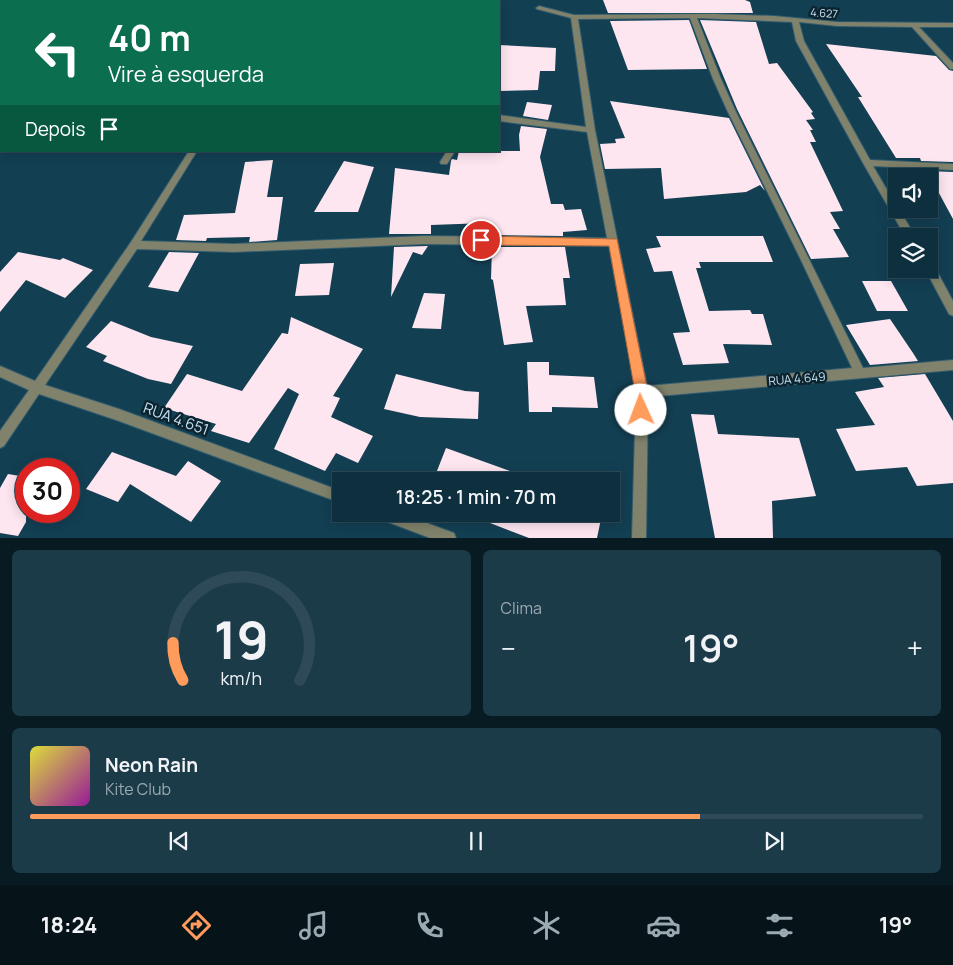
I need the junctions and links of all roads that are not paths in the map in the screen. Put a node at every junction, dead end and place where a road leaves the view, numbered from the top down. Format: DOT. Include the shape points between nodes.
graph roads {
  1 [pos="539,8"];
  2 [pos="574,16"];
  3 [pos="694,16"];
  4 [pos="795,21"];
  5 [pos="914,25"];
  6 [pos="953,25"];
  7 [pos="953,67"];
  8 [pos="500,118"];
  9 [pos="591,130"];
  10 [pos="192,152"];
  11 [pos="450,152"];
  12 [pos="444,162"];
  13 [pos="867,163"];
  14 [pos="953,167"];
  15 [pos="905,228"];
  16 [pos="614,242"];
  17 [pos="134,245"];
  18 [pos="935,278"];
  19 [pos="953,311"];
  20 [pos="953,365"];
  21 [pos="0,371"];
  22 [pos="860,373"];
  23 [pos="37,388"];
  24 [pos="642,392"];
  25 [pos="0,442"];
  26 [pos="332,494"];
  27 [pos="406,522"];
  28 [pos="449,538"];
  29 [pos="639,538"];
  1 -- 2 [label="street, 4.627"];
  2 -- 3 [label="street, 4.627"];
  2 -- 9 [label="street"];
  3 -- 4 [label="street, 4.627"];
  3 -- 22 [label="street" via="731,110"];
  4 -- 5 [label="street, 4.627"];
  4 -- 13 [label="street" via="800,41"];
  5 -- 6 [label="street, 4.627"];
  5 -- 7 [label="street"];
  8 -- 9 [label="street"];
  9 -- 16 [label="street"];
  10 -- 17 [label="street"];
  11 -- 12 [label="street"];
  13 -- 14 [label="street"];
  13 -- 15 [label="street"];
  16 -- 17 [label="street" via="424,240 234,248"];
  16 -- 24 [label="street"];
  17 -- 23 [label="street"];
  18 -- 19 [label="street"];
  20 -- 22 [label="street, RUA 4.649"];
  21 -- 23 [label="street, RUA 4.651"];
  22 -- 24 [label="street, RUA 4.649"];
  23 -- 25 [label="street"];
  23 -- 26 [label="street, RUA 4.651"];
  24 -- 29 [label="street"];
  27 -- 28 [label="street"];
}
